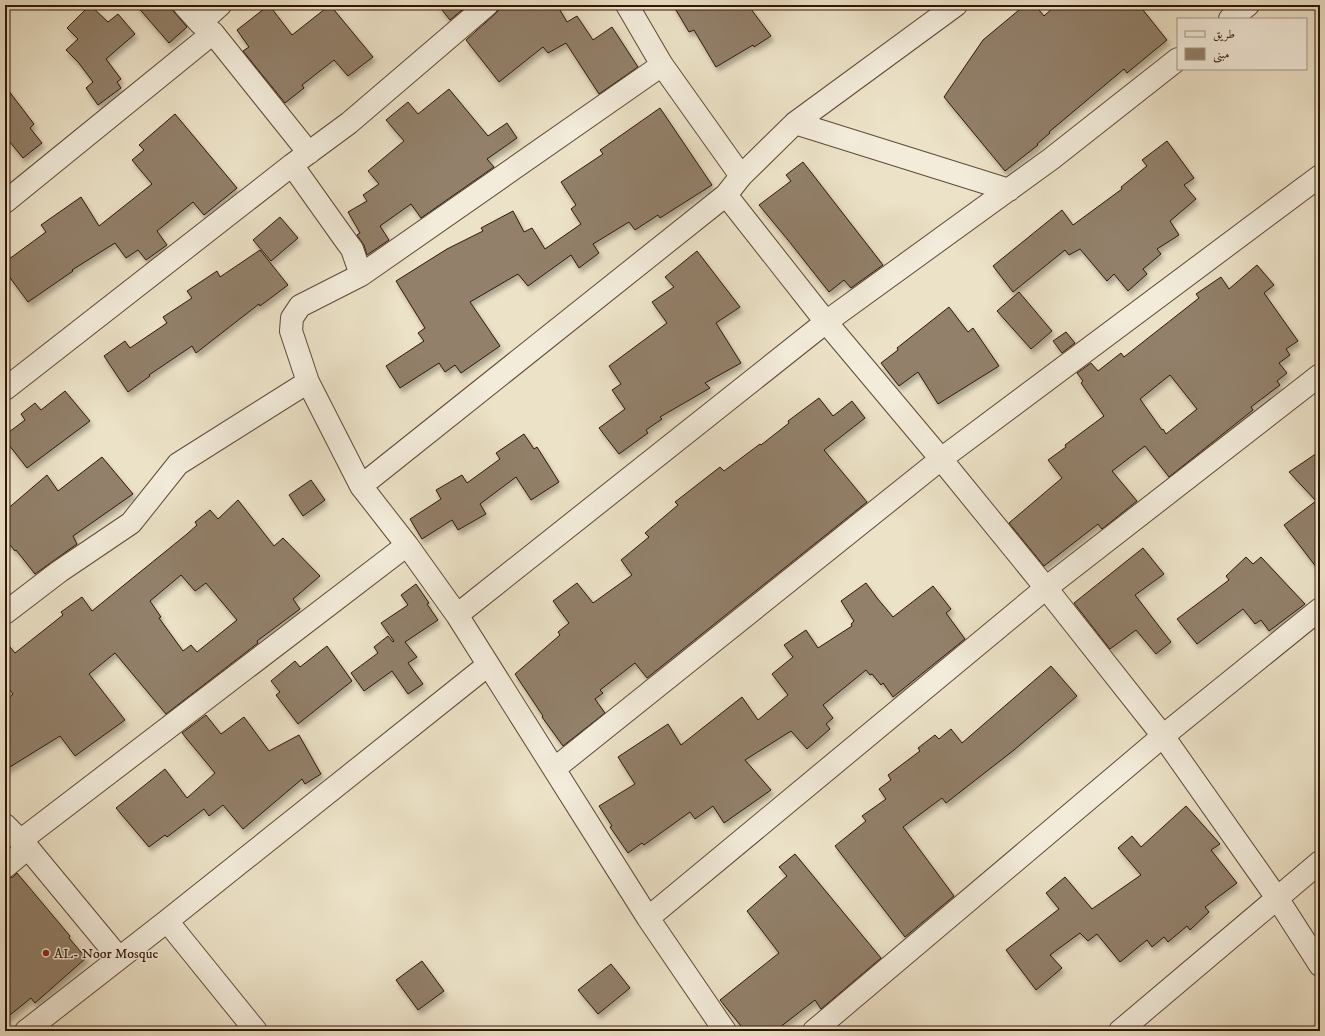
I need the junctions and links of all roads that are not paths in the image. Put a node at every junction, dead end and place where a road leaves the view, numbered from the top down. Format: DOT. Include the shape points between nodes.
graph roads {
  1 [pos="184,5"];
  2 [pos="220,5"];
  3 [pos="487,5"];
  4 [pos="627,5"];
  5 [pos="956,5"];
  6 [pos="1248,5"];
  7 [pos="1231,18"];
  8 [pos="206,28"];
  9 [pos="1177,61"];
  10 [pos="662,65"];
  11 [pos="795,123"];
  12 [pos="300,159"];
  13 [pos="740,176"];
  14 [pos="1320,176"];
  15 [pos="1009,190"];
  16 [pos="726,195"];
  17 [pos="5,202"];
  18 [pos="361,275"];
  19 [pos="826,322"];
  20 [pos="1320,375"];
  21 [pos="308,382"];
  22 [pos="5,390"];
  23 [pos="941,459"];
  24 [pos="361,486"];
  25 [pos="406,545"];
  26 [pos="1046,588"];
  27 [pos="1320,609"];
  28 [pos="5,613"];
  29 [pos="457,615"];
  30 [pos="488,665"];
  31 [pos="1163,736"];
  32 [pos="554,769"];
  33 [pos="5,826"];
  34 [pos="24,844"];
  35 [pos="1320,862"];
  36 [pos="5,867"];
  37 [pos="1277,898"];
  38 [pos="648,918"];
  39 [pos="167,921"];
  40 [pos="119,958"];
  41 [pos="1320,965"];
  42 [pos="26,1031"];
  43 [pos="256,1031"];
  44 [pos="725,1031"];
  45 [pos="814,1031"];
  46 [pos="1120,1031"];
  1 -- 8 [label="street"];
  2 -- 8 [label="street"];
  3 -- 12 [label="street" via="349,122"];
  4 -- 10 [label="street"];
  5 -- 11 [label="street"];
  6 -- 7 [label="street"];
  8 -- 12 [label="street"];
  8 -- 17 [label="street"];
  9 -- 15 [label="street"];
  10 -- 13 [label="street"];
  10 -- 18 [label="street"];
  11 -- 13 [label="street"];
  11 -- 15 [label="street"];
  12 -- 18 [label="street" via="352,249"];
  12 -- 22 [label="street"];
  13 -- 16 [label="street"];
  14 -- 23 [label="street"];
  15 -- 19 [label="street"];
  16 -- 19 [label="street"];
  16 -- 24 [label="street"];
  18 -- 21 [label="street" via="300,306 292,318 291,331"];
  19 -- 23 [label="street"];
  19 -- 29 [label="street"];
  20 -- 26 [label="street"];
  21 -- 24 [label="street"];
  21 -- 28 [label="street" via="178,464 131,523 60,571"];
  23 -- 26 [label="street"];
  23 -- 32 [label="street"];
  24 -- 25 [label="street"];
  25 -- 29 [label="street"];
  25 -- 34 [label="street"];
  26 -- 31 [label="street"];
  26 -- 38 [label="street"];
  27 -- 31 [label="street"];
  29 -- 30 [label="street"];
  30 -- 32 [label="street"];
  30 -- 39 [label="street"];
  31 -- 37 [label="street"];
  31 -- 45 [label="street"];
  32 -- 38 [label="street"];
  33 -- 34 [label="street"];
  34 -- 36 [label="street"];
  34 -- 40 [label="street"];
  35 -- 37 [label="street"];
  37 -- 41 [label="street"];
  37 -- 46 [label="street"];
  38 -- 44 [label="street"];
  39 -- 40 [label="street"];
  39 -- 43 [label="street"];
  40 -- 42 [label="street"];
}
